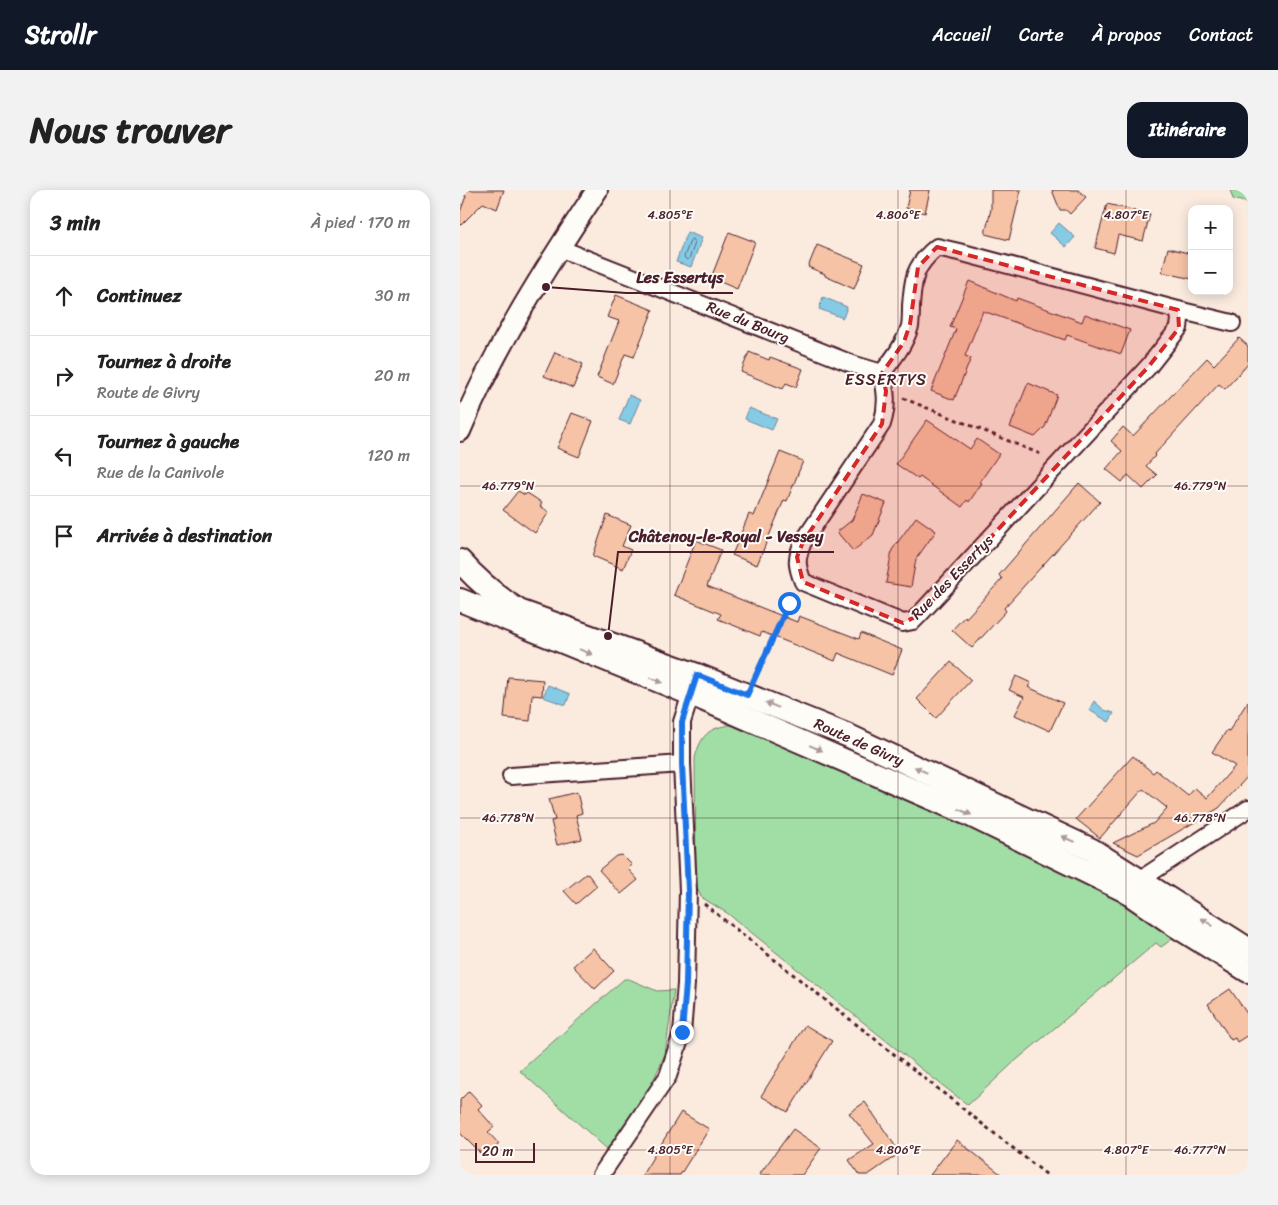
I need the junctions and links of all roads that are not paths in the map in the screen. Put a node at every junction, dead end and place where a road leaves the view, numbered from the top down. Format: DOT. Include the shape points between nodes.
graph roads {
  1 [pos="597,190"];
  2 [pos="559,248"];
  3 [pos="1178,310"];
  4 [pos="1232,323"];
  5 [pos="882,373"];
  6 [pos="460,431"];
  7 [pos="460,561"];
  8 [pos="460,600"];
  9 [pos="694,685"];
  10 [pos="682,764"];
  11 [pos="511,776"];
  12 [pos="1248,809"];
  13 [pos="1132,885"];
  14 [pos="1248,949"];
  15 [pos="1248,971"];
  16 [pos="600,1175"];
  1 -- 2 [label="street"];
  2 -- 5 [label="street, Rue du Bourg"];
  2 -- 6 [label="street" via="510,328"];
  3 -- 4 [label="street"];
  3 -- 5 [label="street" via="937,247 918,267 912,291 910,324 904,342"];
  3 -- 5 [label="street, Rue des Essertys" via="1179,328 1149,366 913,621 903,623 803,582 797,557 803,542 882,424 887,409"];
  7 -- 9 [label="main road, Route de Givry" via="498,597 519,611"];
  8 -- 9 [label="main road, Route de Givry, one-way"];
  9 -- 10 [label="street" via="682,722"];
  9 -- 13 [label="main road, Route de Givry, one-way" via="968,814"];
  13 -- 9 [label="main road, Route de Givry, one-way" via="1092,850 849,736 747,695"];
  10 -- 11 [label="street"];
  10 -- 16 [label="street" via="688,891 682,1032 668,1076"];
  12 -- 13 [label="street"];
  14 -- 13 [label="main road, Route de Givry, one-way"];
  13 -- 15 [label="main road, Route de Givry" via="1176,926"];
}
